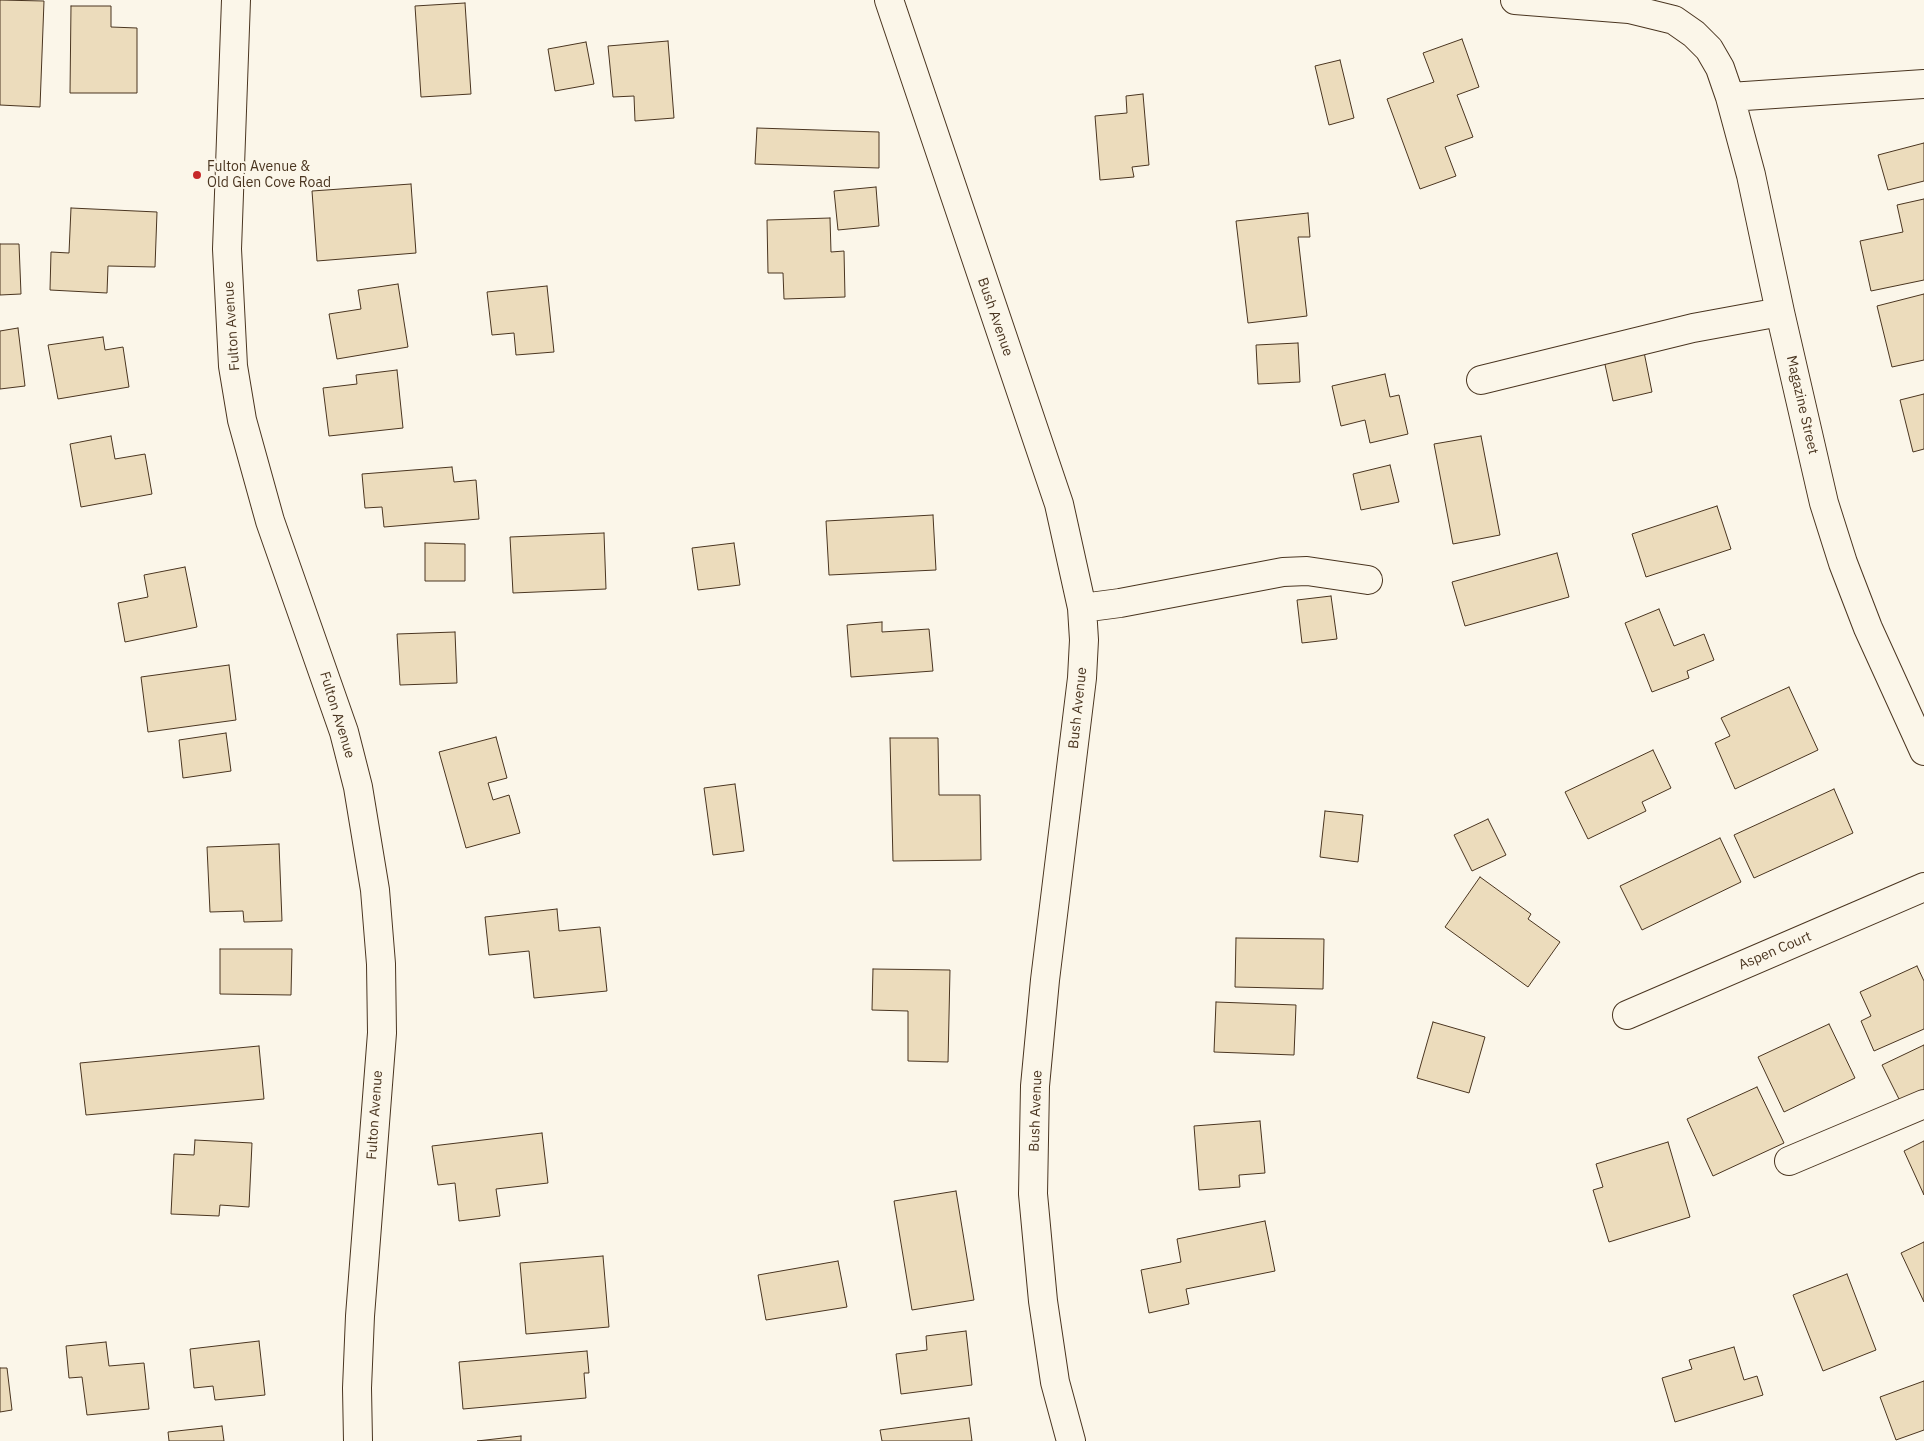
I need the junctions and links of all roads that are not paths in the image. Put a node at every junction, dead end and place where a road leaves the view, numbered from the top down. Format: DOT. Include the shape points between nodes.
graph roads {
  1 [pos="236,0"];
  2 [pos="889,0"];
  3 [pos="1515,0"];
  4 [pos="1924,84"];
  5 [pos="1730,97"];
  6 [pos="1780,312"];
  7 [pos="1481,380"];
  8 [pos="1368,580"];
  9 [pos="1082,608"];
  10 [pos="1924,751"];
  11 [pos="1924,887"];
  12 [pos="1627,1015"];
  13 [pos="1924,1104"];
  14 [pos="1789,1161"];
  15 [pos="358,1441"];
  16 [pos="1071,1441"];
  1 -- 15 [label="street, Fulton Avenue" via="227,249 233,366 242,420 270,521 344,732 358,787 375,890 382,1033 360,1316"];
  2 -- 9 [label="street, Bush Avenue" via="1059,504"];
  3 -- 5 [label="street, Magazine Street" via="1629,9 1674,20 1709,49"];
  4 -- 5 [label="street"];
  5 -- 6 [label="street, Magazine Street" via="1751,175"];
  6 -- 7 [label="street" via="1692,328"];
  6 -- 10 [label="street, Magazine Street" via="1824,503 1843,563 1868,628"];
  8 -- 9 [label="street" via="1307,571 1283,572"];
  9 -- 16 [label="street, Bush Avenue" via="1082,678 1035,1086 1033,1194 1042,1301 1055,1382"];
  11 -- 12 [label="street, Aspen Court"];
  13 -- 14 [label="street"];
}
